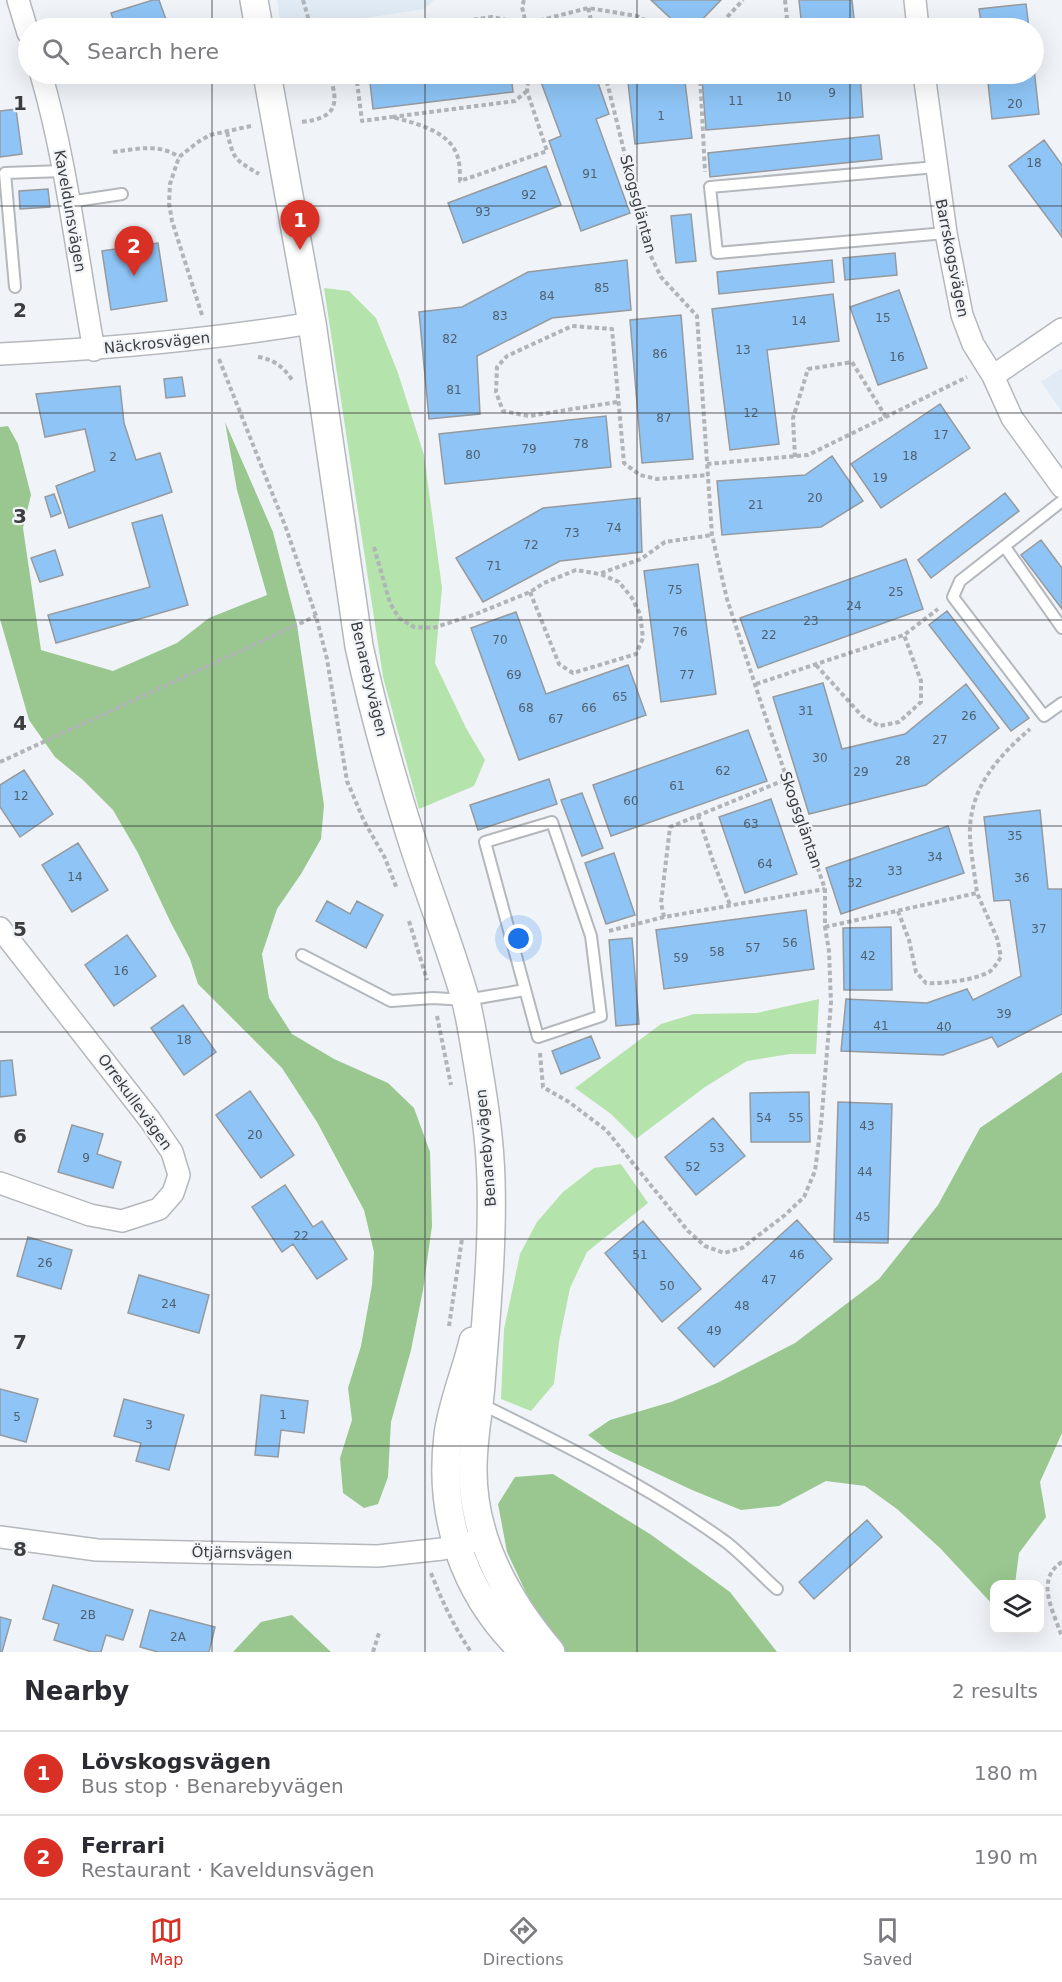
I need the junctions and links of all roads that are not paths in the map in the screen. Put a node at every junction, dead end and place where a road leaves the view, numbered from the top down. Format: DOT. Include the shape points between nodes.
graph roads {
  1 [pos="18,0"];
  2 [pos="254,0"];
  3 [pos="915,0"];
  4 [pos="23,18"];
  5 [pos="257,18"];
  6 [pos="917,18"];
  7 [pos="44,84"];
  8 [pos="269,84"];
  9 [pos="925,84"];
  10 [pos="936,167"];
  11 [pos="63,171"];
  12 [pos="122,194"];
  13 [pos="69,202"];
  14 [pos="946,233"];
  15 [pos="15,287"];
  16 [pos="312,323"];
  17 [pos="1062,329"];
  18 [pos="94,350"];
  19 [pos="0,354"];
  20 [pos="991,371"];
  21 [pos="1062,487"];
  22 [pos="1062,501"];
  23 [pos="1005,547"];
  24 [pos="1062,628"];
  25 [pos="1062,703"];
  26 [pos="0,928"];
  27 [pos="302,955"];
  28 [pos="525,990"];
  29 [pos="465,1000"];
  30 [pos="0,1183"];
  31 [pos="468,1400"];
  32 [pos="0,1537"];
  33 [pos="484,1539"];
  34 [pos="456,1546"];
  35 [pos="777,1589"];
  36 [pos="525,1652"];
  37 [pos="551,1652"];
  1 -- 4 [label="street"];
  2 -- 5 [label="street"];
  3 -- 6 [label="street"];
  7 -- 11 [label="street, Kaveldunsvägen"];
  8 -- 16 [label="street, Benarebyvägen"];
  9 -- 10 [label="street, Barrskogsvägen"];
  10 -- 14 [label="street, Barrskogsvägen"];
  10 -- 14 [label="lane" via="710,187 717,253"];
  11 -- 13 [label="street, Kaveldunsvägen"];
  11 -- 15 [label="lane" via="5,173"];
  12 -- 13 [label="lane"];
  13 -- 18 [label="street, Kaveldunsvägen"];
  14 -- 20 [label="street, Barrskogsvägen" via="962,315 973,344"];
  16 -- 18 [label="street, Näckrosvägen"];
  16 -- 29 [label="street, Benarebyvägen" via="369,693"];
  17 -- 20 [label="street"];
  18 -- 19 [label="street, Näckrosvägen"];
  20 -- 21 [label="street, Barrskogsvägen" via="1012,418"];
  22 -- 23 [label="lane"];
  23 -- 24 [label="lane"];
  23 -- 25 [label="lane" via="960,581 953,597 1044,716"];
  26 -- 30 [label="street, Orrekullevägen" via="150,1120 172,1152 179,1174 173,1193 159,1209 122,1221 90,1215"];
  27 -- 29 [label="lane" via="391,1000"];
  28 -- 28 [label="lane" via="485,842 552,822 591,936 602,1016 538,1037"];
  28 -- 29 [label="lane"];
  29 -- 31 [label="street, Benarebyvägen" via="482,1089 492,1224 489,1276 471,1351"];
  31 -- 33 [label="street, Benarebyvägen" via="474,1437 472,1471"];
  31 -- 34 [label="street, Benarebyvägen" via="448,1434 446,1474"];
  31 -- 35 [label="lane" via="548,1437 672,1508 727,1543"];
  32 -- 34 [label="street, Ötjärnsvägen" via="97,1550 378,1556"];
  33 -- 34 [label="street, Ötjärnsvägen"];
  33 -- 37 [label="street, Benarebyvägen" via="493,1566 525,1621"];
  34 -- 36 [label="street, Benarebyvägen" via="482,1599"];
}
